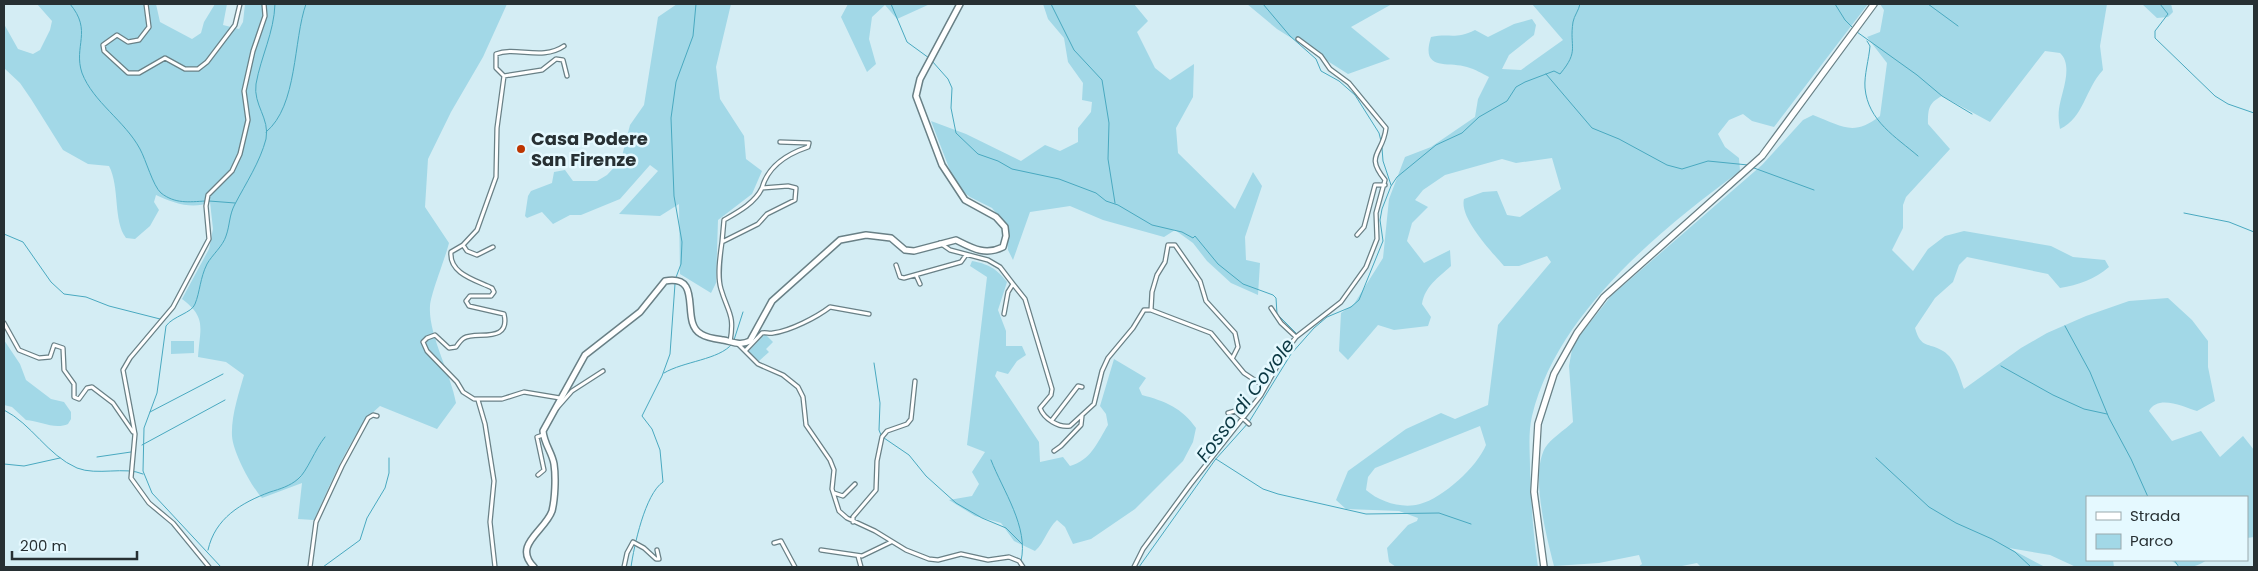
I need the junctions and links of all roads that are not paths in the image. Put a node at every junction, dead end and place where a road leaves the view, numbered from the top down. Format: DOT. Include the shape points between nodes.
graph roads {
  1 [pos="146,4"];
  2 [pos="240,4"];
  3 [pos="264,4"];
  4 [pos="960,4"];
  5 [pos="1874,4"];
  6 [pos="1298,39"];
  7 [pos="564,46"];
  8 [pos="504,76"];
  9 [pos="567,76"];
  10 [pos="780,142"];
  11 [pos="1385,185"];
  12 [pos="762,188"];
  13 [pos="1357,235"];
  14 [pos="722,242"];
  15 [pos="940,243"];
  16 [pos="463,245"];
  17 [pos="493,247"];
  18 [pos="966,255"];
  19 [pos="896,265"];
  20 [pos="916,275"];
  21 [pos="920,284"];
  22 [pos="1013,284"];
  23 [pos="1271,308"];
  24 [pos="1151,310"];
  25 [pos="870,314"];
  26 [pos="1004,314"];
  27 [pos="4,323"];
  28 [pos="1296,337"];
  29 [pos="730,342"];
  30 [pos="738,344"];
  31 [pos="745,351"];
  32 [pos="1232,357"];
  33 [pos="603,371"];
  34 [pos="916,381"];
  35 [pos="1082,387"];
  36 [pos="1265,387"];
  37 [pos="560,398"];
  38 [pos="478,400"];
  39 [pos="555,410"];
  40 [pos="1228,413"];
  41 [pos="377,416"];
  42 [pos="1082,416"];
  43 [pos="1052,420"];
  44 [pos="1246,422"];
  45 [pos="135,434"];
  46 [pos="543,435"];
  47 [pos="1054,450"];
  48 [pos="538,476"];
  49 [pos="855,484"];
  50 [pos="833,493"];
  51 [pos="853,522"];
  52 [pos="891,542"];
  53 [pos="774,543"];
  54 [pos="657,550"];
  55 [pos="821,550"];
  56 [pos="858,556"];
  57 [pos="210,567"];
  58 [pos="310,567"];
  59 [pos="495,567"];
  60 [pos="534,567"];
  61 [pos="624,567"];
  62 [pos="795,567"];
  63 [pos="861,567"];
  64 [pos="1023,567"];
  65 [pos="1134,567"];
  66 [pos="1544,567"];
  1 -- 2 [label="street" via="149,27 139,40 128,42 117,35 104,44 104,51 128,73 139,73 165,58 185,69 198,69 235,25"];
  3 -- 45 [label="street" via="265,16 244,91 248,120 240,154 232,171 208,195 209,240 173,307 123,370"];
  4 -- 15 [label="main road" via="920,79 916,96 942,165 965,200 996,217 1005,227 1006,236 1003,247 994,252 978,251 956,240"];
  5 -- 66 [label="main road" via="1762,156 1599,302 1577,333 1554,374 1538,424 1534,492"];
  6 -- 11 [label="street" via="1349,83 1381,120 1386,131 1374,162"];
  7 -- 8 [label="street" via="545,53 496,54 496,68"];
  8 -- 9 [label="street" via="533,73 556,59 565,63"];
  8 -- 16 [label="street" via="497,128 496,177 477,230"];
  10 -- 12 [label="street" via="809,143 808,147 780,160 765,177"];
  11 -- 13 [label="street" via="1375,185 1364,227"];
  11 -- 28 [label="street" via="1376,213 1377,239 1366,267 1341,302"];
  12 -- 14 [label="street" via="750,203 724,220"];
  12 -- 14 [label="street" via="794,186 797,196 767,214 758,224"];
  14 -- 29 [label="street" via="720,279 732,313"];
  15 -- 18 [label="street"];
  15 -- 30 [label="main road" via="914,252 905,250 891,238 866,235 840,240 772,301 750,341"];
  16 -- 17 [label="street" via="477,256"];
  16 -- 38 [label="street" via="451,252 450,260 457,271 494,292 491,296 470,296 466,301 469,306 504,314 503,326 497,333 486,337 462,338 456,347 449,348 435,336 423,342 463,392"];
  18 -- 20 [label="street" via="961,262"];
  18 -- 22 [label="street" via="988,260 1000,267"];
  19 -- 20 [label="street" via="900,277"];
  20 -- 21 [label="street"];
  22 -- 26 [label="street"];
  22 -- 43 [label="street" via="1025,299 1052,389 1040,408"];
  23 -- 28 [label="street"];
  24 -- 32 [label="street" via="1212,334"];
  24 -- 32 [label="street" via="1152,292 1163,268 1168,245 1175,245 1200,281 1206,300 1235,332 1238,347"];
  24 -- 42 [label="street" via="1144,310 1108,358 1094,404"];
  25 -- 31 [label="street" via="830,307 819,316 797,325 774,333 762,333"];
  27 -- 45 [label="street" via="19,350 45,359 50,357 54,345 63,348 64,370 74,384 74,397 79,399 89,387 97,390 113,403"];
  28 -- 36 [label="street"];
  29 -- 30 [label="main road"];
  29 -- 37 [label="main road" via="700,334 694,326 687,288 679,280 670,280 660,286 640,312 585,355"];
  30 -- 31 [label="street"];
  31 -- 50 [label="street" via="758,364 783,375 798,387 803,397 806,425 834,470"];
  32 -- 36 [label="street" via="1244,373"];
  33 -- 39 [label="street" via="572,391"];
  34 -- 51 [label="street" via="911,419 882,437 876,490 853,517"];
  35 -- 43 [label="street" via="1078,386"];
  36 -- 44 [label="street"];
  37 -- 38 [label="street" via="524,392"];
  37 -- 39 [label="main road"];
  38 -- 59 [label="street" via="494,481 490,522"];
  39 -- 46 [label="main road"];
  40 -- 44 [label="street" via="1235,411"];
  41 -- 58 [label="street" via="368,418 316,522"];
  42 -- 43 [label="street" via="1070,426 1061,426"];
  42 -- 47 [label="street" via="1081,425"];
  44 -- 65 [label="street" via="1224,440 1143,549"];
  45 -- 57 [label="street" via="131,478"];
  46 -- 48 [label="street" via="537,438 544,470"];
  46 -- 60 [label="main road" via="554,463 553,498 547,521 527,545 526,553"];
  49 -- 50 [label="street" via="843,496"];
  50 -- 51 [label="street" via="839,511"];
  51 -- 52 [label="street" via="875,530"];
  52 -- 56 [label="street"];
  52 -- 64 [label="street" via="929,559 961,554 988,560 1009,557 1019,561"];
  53 -- 62 [label="street" via="781,541"];
  54 -- 61 [label="street" via="659,559 633,542"];
  55 -- 56 [label="street"];
  56 -- 63 [label="street"];
}
